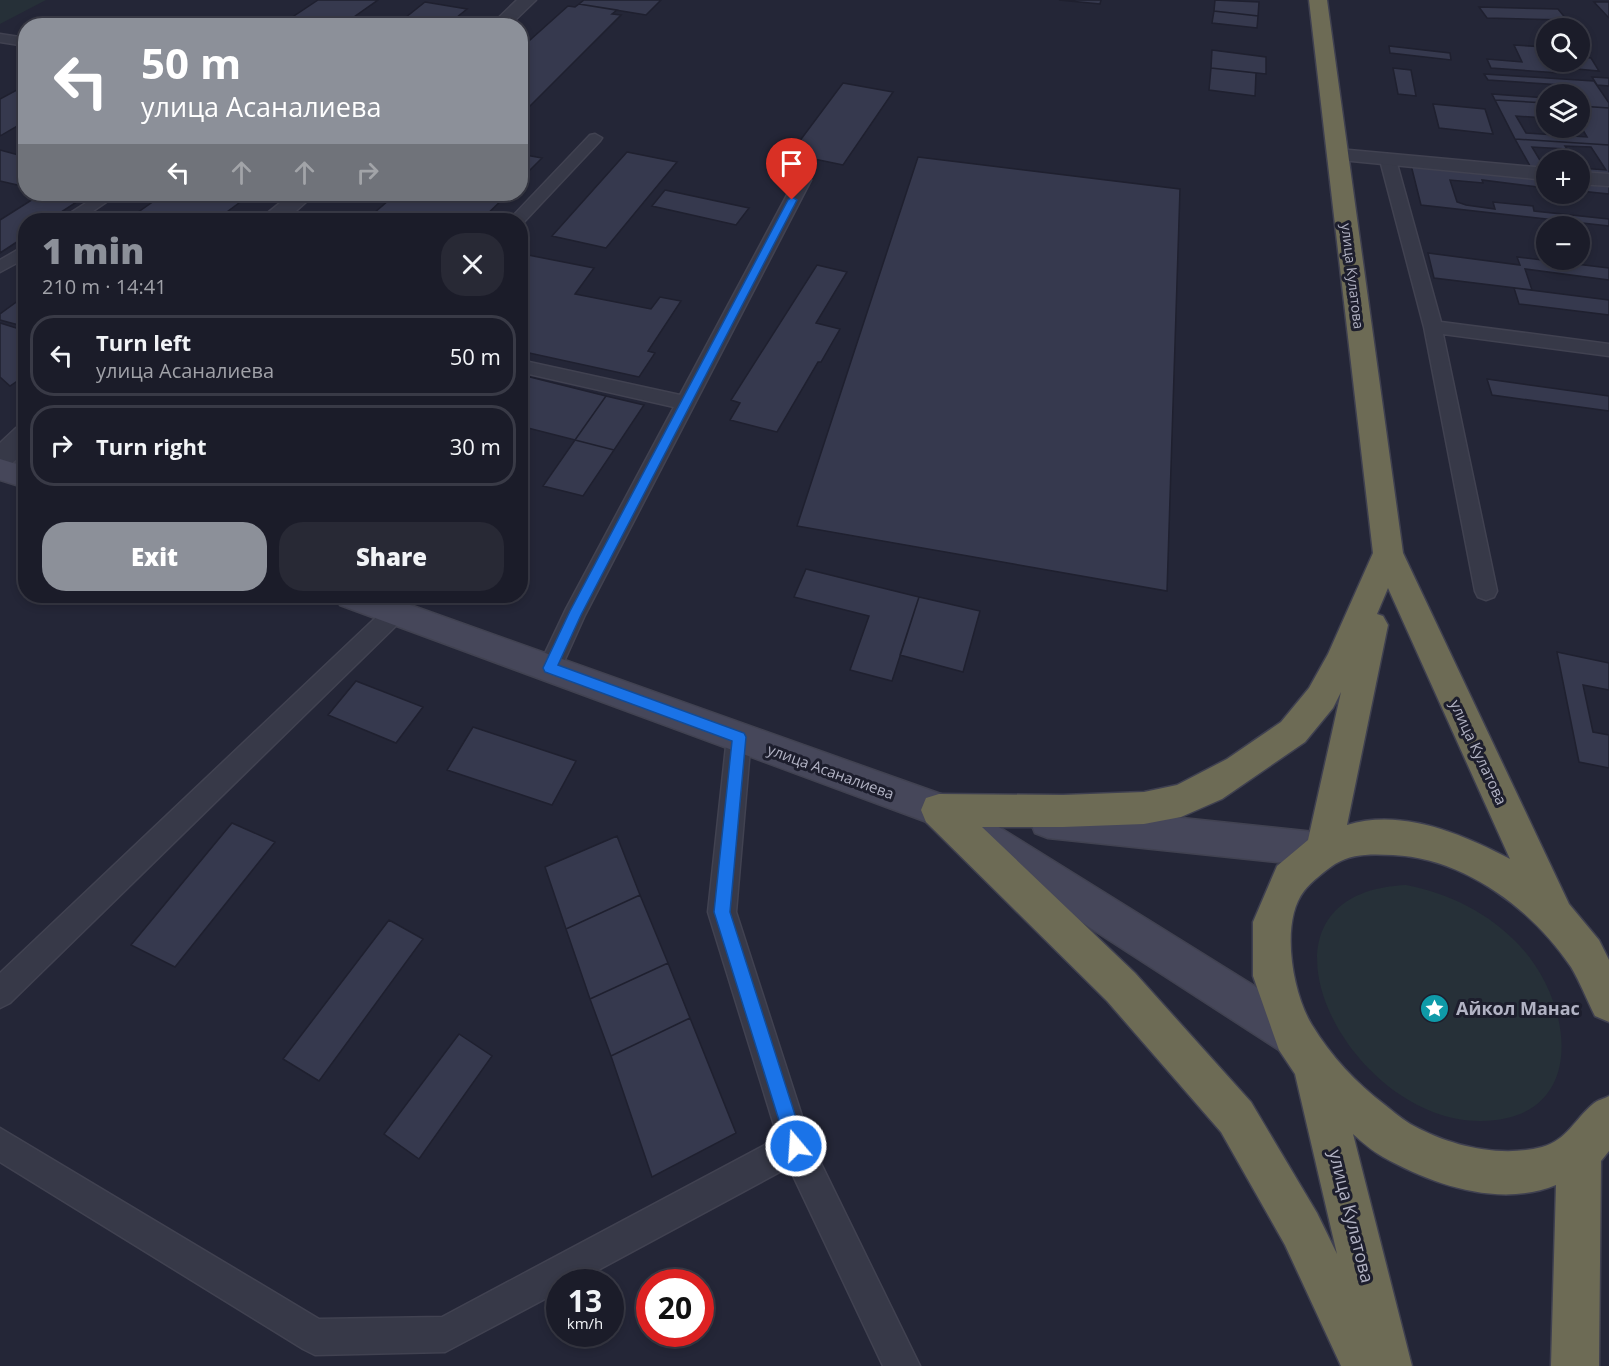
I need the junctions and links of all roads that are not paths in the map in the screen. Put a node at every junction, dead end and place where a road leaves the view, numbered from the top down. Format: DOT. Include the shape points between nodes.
graph roads {
  1 [pos="527,0"];
  2 [pos="1318,0"];
  3 [pos="507,18"];
  4 [pos="0,38"];
  5 [pos="18,41"];
  6 [pos="595,138"];
  7 [pos="1338,155"];
  8 [pos="1388,160"];
  9 [pos="1536,173"];
  10 [pos="1590,179"];
  11 [pos="803,180"];
  12 [pos="1609,180"];
  13 [pos="99,201"];
  14 [pos="296,201"];
  15 [pos="81,213"];
  16 [pos="281,213"];
  17 [pos="524,213"];
  18 [pos="18,255"];
  19 [pos="0,267"];
  20 [pos="1433,327"];
  21 [pos="1609,350"];
  22 [pos="528,368"];
  23 [pos="686,403"];
  24 [pos="18,442"];
  25 [pos="0,458"];
  26 [pos="0,469"];
  27 [pos="18,475"];
  28 [pos="1388,553"];
  29 [pos="1486,591"];
  30 [pos="371,603"];
  31 [pos="396,612"];
  32 [pos="550,668"];
  33 [pos="739,737"];
  34 [pos="939,810"];
  35 [pos="1324,850"];
  36 [pos="1555,917"];
  37 [pos="0,993"];
  38 [pos="1609,1002"];
  39 [pos="1305,1051"];
  40 [pos="1609,1118"];
  41 [pos="0,1144"];
  42 [pos="796,1146"];
  43 [pos="1580,1153"];
  44 [pos="902,1366"];
  45 [pos="1366,1366"];
  46 [pos="1388,1366"];
  47 [pos="1575,1366"];
  1 -- 3 [label="street"];
  2 -- 7 [label="highway, улица Кулатова"];
  4 -- 5 [label="lane"];
  6 -- 17 [label="lane"];
  7 -- 8 [label="street"];
  7 -- 28 [label="highway, улица Кулатова"];
  8 -- 9 [label="street"];
  8 -- 20 [label="lane"];
  10 -- 12 [label="street"];
  11 -- 23 [label="lane"];
  13 -- 15 [label="lane"];
  14 -- 16 [label="street"];
  18 -- 19 [label="lane"];
  20 -- 21 [label="lane"];
  20 -- 29 [label="lane"];
  22 -- 23 [label="lane"];
  23 -- 32 [label="lane"];
  24 -- 25 [label="street"];
  26 -- 27 [label="main road"];
  28 -- 34 [label="highway" via="1321,698 1293,732 1209,788 1181,801 1144,808"];
  28 -- 35 [label="highway, улица Кулатова"];
  28 -- 36 [label="highway, улица Кулатова"];
  30 -- 31 [label="main road, улица Асаналиева"];
  31 -- 32 [label="main road, улица Асаналиева"];
  31 -- 37 [label="lane"];
  32 -- 33 [label="main road, улица Асаналиева"];
  33 -- 34 [label="main road, улица Асаналиева"];
  33 -- 42 [label="lane" via="722,912"];
  34 -- 35 [label="main road, улица Асаналиева"];
  34 -- 39 [label="main road, улица Асаналиева"];
  34 -- 45 [label="highway" via="1121,987 1236,1117 1301,1228"];
  35 -- 36 [label="highway" via="1364,837 1411,839 1461,853 1510,879"];
  35 -- 39 [label="highway, улица Кулатова" via="1290,879 1272,922 1273,976"];
  36 -- 38 [label="highway" via="1584,954"];
  39 -- 43 [label="highway" via="1352,1107 1397,1141 1446,1163 1496,1173 1542,1169"];
  39 -- 46 [label="highway, улица Кулатова"];
  40 -- 43 [label="highway"];
  41 -- 42 [label="lane" via="315,1337 446,1334"];
  42 -- 44 [label="lane"];
  43 -- 47 [label="highway"];
}
